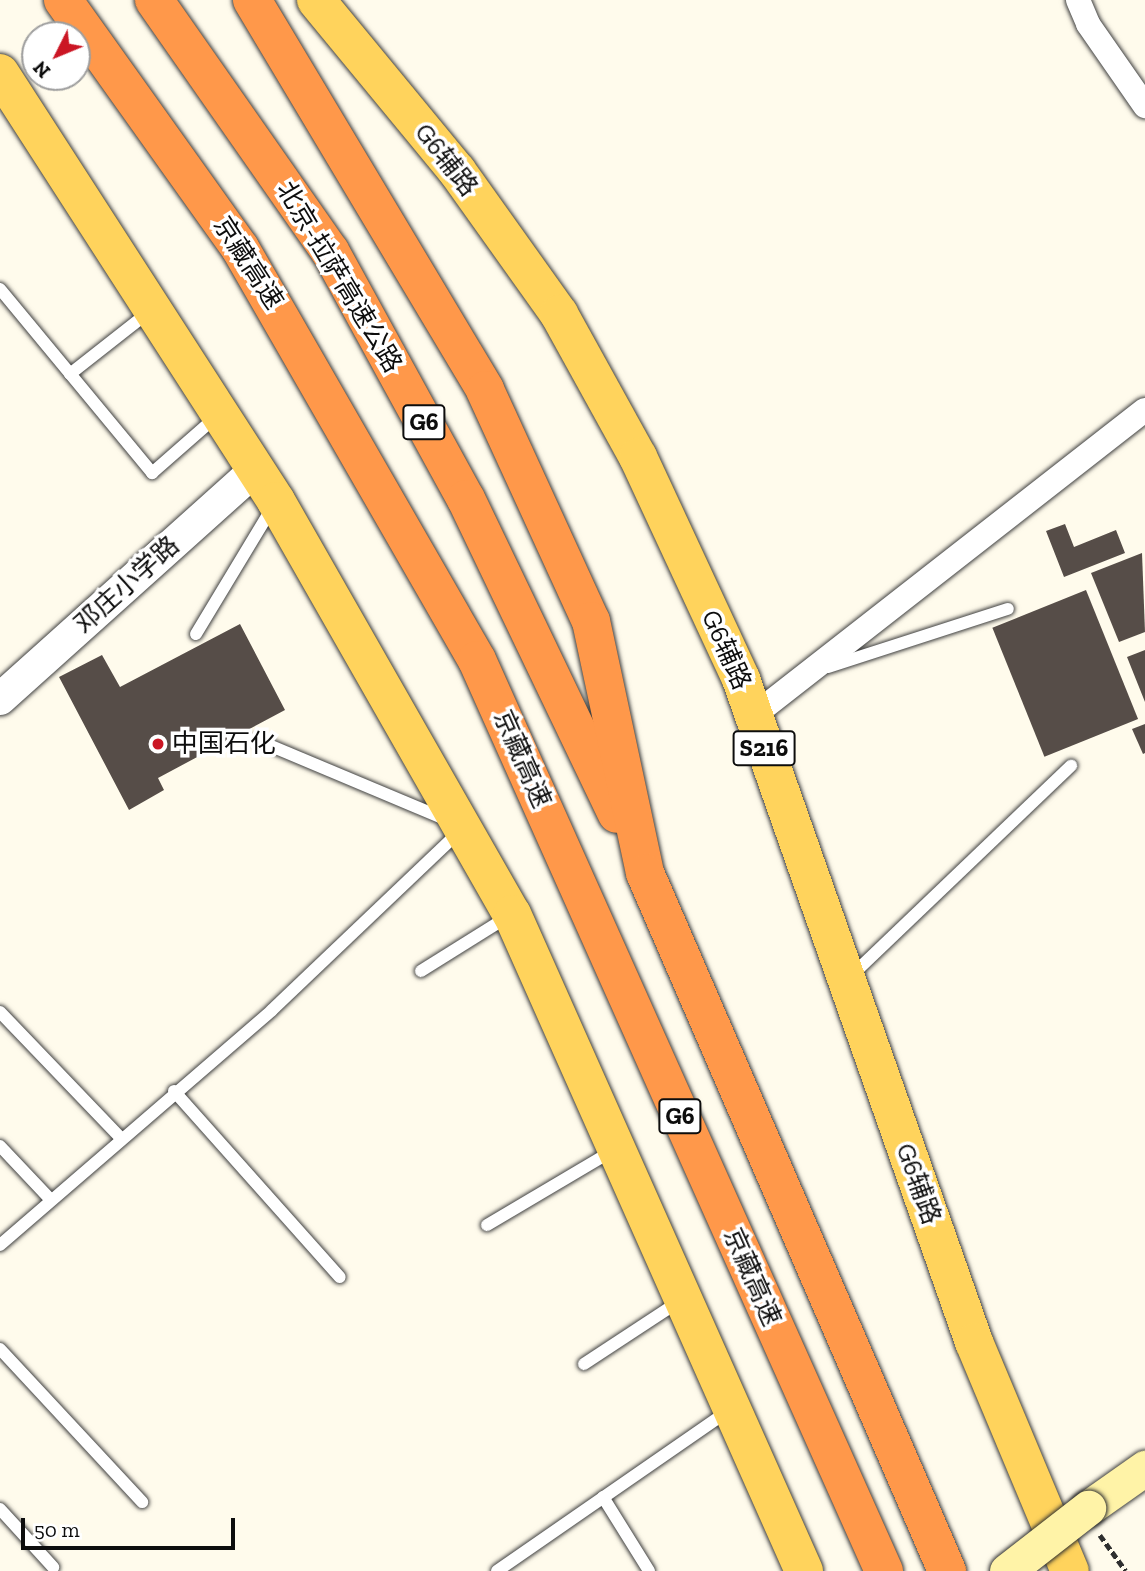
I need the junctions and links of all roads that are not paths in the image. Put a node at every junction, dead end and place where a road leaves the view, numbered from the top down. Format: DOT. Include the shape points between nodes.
graph roads {
  1 [pos="63,0"];
  2 [pos="154,0"];
  3 [pos="252,0"];
  4 [pos="316,0"];
  5 [pos="1078,0"];
  6 [pos="0,73"];
  7 [pos="1145,106"];
  8 [pos="0,289"];
  9 [pos="153,309"];
  10 [pos="70,373"];
  11 [pos="1145,410"];
  12 [pos="217,415"];
  13 [pos="255,470"];
  14 [pos="276,501"];
  15 [pos="1008,609"];
  16 [pos="196,634"];
  17 [pos="818,670"];
  18 [pos="0,699"];
  19 [pos="753,716"];
  20 [pos="257,740"];
  21 [pos="1071,766"];
  22 [pos="465,827"];
  23 [pos="645,873"];
  24 [pos="512,914"];
  25 [pos="421,971"];
  26 [pos="845,982"];
  27 [pos="0,1012"];
  28 [pos="174,1091"];
  29 [pos="121,1138"];
  30 [pos="0,1146"];
  31 [pos="620,1146"];
  32 [pos="51,1200"];
  33 [pos="487,1226"];
  34 [pos="0,1245"];
  35 [pos="340,1277"];
  36 [pos="687,1297"];
  37 [pos="0,1349"];
  38 [pos="584,1364"];
  39 [pos="734,1407"];
  40 [pos="1145,1468"];
  41 [pos="603,1497"];
  42 [pos="142,1502"];
  43 [pos="0,1508"];
  44 [pos="53,1567"];
  45 [pos="497,1571"];
  46 [pos="649,1571"];
  47 [pos="804,1571"];
  48 [pos="884,1571"];
  49 [pos="947,1571"];
  50 [pos="1007,1571"];
  51 [pos="1070,1571"];
  1 -- 48 [label="highway, 京藏高速 / G6" via="240,248 477,660"];
  2 -- 23 [label="highway, 北京-拉萨高速公路 / G6" via="330,251 466,499"];
  3 -- 23 [label="highway" via="485,390 591,621"];
  4 -- 19 [label="main road, G6辅路 / S216" via="457,171 559,314 638,457"];
  5 -- 7 [label="street" via="1088,24"];
  6 -- 9 [label="main road"];
  8 -- 10 [label="lane"];
  9 -- 10 [label="lane"];
  9 -- 12 [label="main road"];
  10 -- 12 [label="lane" via="152,473"];
  11 -- 17 [label="street"];
  12 -- 13 [label="main road"];
  13 -- 14 [label="main road"];
  13 -- 18 [label="street, 邓庄小学路"];
  14 -- 16 [label="lane"];
  14 -- 22 [label="main road"];
  15 -- 17 [label="lane"];
  17 -- 19 [label="street"];
  19 -- 26 [label="main road, G6辅路 / S216"];
  20 -- 22 [label="lane"];
  21 -- 26 [label="lane"];
  22 -- 24 [label="main road"];
  22 -- 28 [label="lane" via="272,1010"];
  23 -- 49 [label="highway"];
  24 -- 25 [label="lane"];
  24 -- 31 [label="main road"];
  26 -- 51 [label="main road, G6辅路 / S216" via="974,1342"];
  27 -- 29 [label="lane"];
  28 -- 29 [label="lane"];
  28 -- 35 [label="lane"];
  29 -- 32 [label="lane"];
  30 -- 32 [label="lane"];
  31 -- 33 [label="lane"];
  31 -- 36 [label="main road"];
  32 -- 34 [label="lane"];
  36 -- 38 [label="lane"];
  36 -- 39 [label="main road"];
  37 -- 42 [label="lane"];
  39 -- 41 [label="lane"];
  39 -- 47 [label="main road"];
  40 -- 50 [label="main road, bridge" via="1093,1520"];
  41 -- 45 [label="lane"];
  41 -- 46 [label="lane"];
  43 -- 44 [label="lane"];
}
